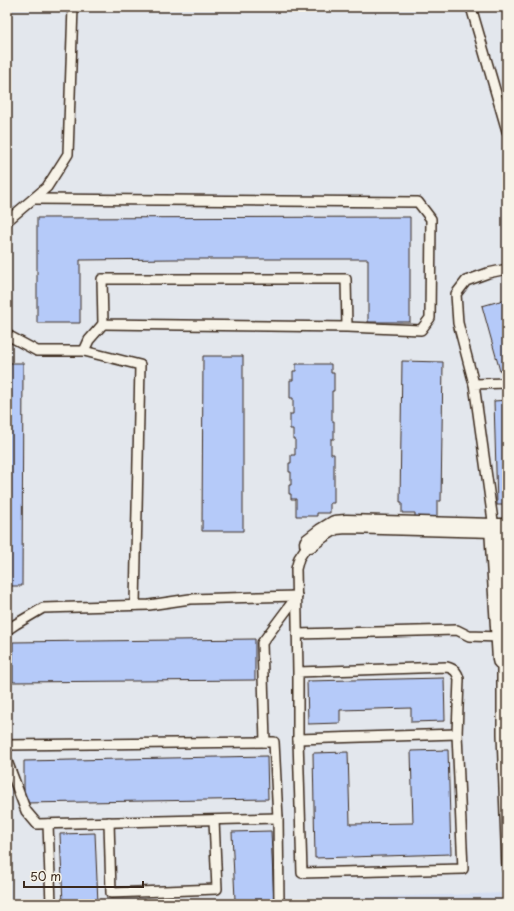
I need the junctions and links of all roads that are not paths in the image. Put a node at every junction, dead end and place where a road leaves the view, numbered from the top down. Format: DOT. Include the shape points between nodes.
graph roads {
  1 [pos="73,7"];
  2 [pos="471,7"];
  3 [pos="507,131"];
  4 [pos="33,199"];
  5 [pos="7,220"];
  6 [pos="507,269"];
  7 [pos="103,324"];
  8 [pos="347,327"];
  9 [pos="7,334"];
  10 [pos="84,352"];
  11 [pos="507,383"];
  12 [pos="474,384"];
  13 [pos="501,528"];
  14 [pos="309,543"];
  15 [pos="296,596"];
  16 [pos="135,606"];
  17 [pos="7,630"];
  18 [pos="297,634"];
  19 [pos="500,637"];
  20 [pos="504,660"];
  21 [pos="298,672"];
  22 [pos="457,734"];
  23 [pos="504,734"];
  24 [pos="298,739"];
  25 [pos="265,742"];
  26 [pos="7,745"];
  27 [pos="7,761"];
  28 [pos="278,818"];
  29 [pos="214,820"];
  30 [pos="109,822"];
  31 [pos="48,824"];
  32 [pos="507,869"];
  33 [pos="51,904"];
  34 [pos="279,904"];
  1 -- 4 [label="lane" via="68,154 48,187"];
  2 -- 3 [label="lane"];
  4 -- 5 [label="lane"];
  4 -- 8 [label="lane" via="418,202 431,218 430,318 421,330"];
  6 -- 12 [label="lane" via="466,280 456,294 458,323"];
  7 -- 8 [label="lane"];
  7 -- 8 [label="lane" via="102,280 346,280"];
  7 -- 10 [label="lane" via="89,340"];
  9 -- 10 [label="lane" via="37,352"];
  10 -- 16 [label="lane" via="140,365"];
  11 -- 12 [label="lane"];
  12 -- 13 [label="lane"];
  13 -- 14 [label="street" via="346,524 335,525"];
  13 -- 19 [label="street"];
  14 -- 15 [label="lane" via="299,558 296,569"];
  15 -- 16 [label="lane" via="190,599"];
  15 -- 18 [label="lane"];
  15 -- 25 [label="lane" via="262,643"];
  16 -- 17 [label="lane" via="43,608"];
  18 -- 19 [label="lane" via="457,630 468,636"];
  18 -- 21 [label="lane"];
  19 -- 20 [label="street"];
  20 -- 23 [label="lane"];
  21 -- 22 [label="lane" via="453,668 459,678"];
  21 -- 24 [label="lane"];
  22 -- 24 [label="lane"];
  22 -- 24 [label="lane" via="463,870 302,873"];
  23 -- 32 [label="lane"];
  25 -- 26 [label="lane"];
  25 -- 28 [label="lane" via="274,742"];
  27 -- 31 [label="lane" via="26,812 37,824"];
  28 -- 29 [label="lane"];
  28 -- 34 [label="lane"];
  29 -- 30 [label="lane"];
  29 -- 30 [label="lane" via="217,889 111,893"];
  30 -- 31 [label="lane"];
  31 -- 33 [label="lane"];
}
